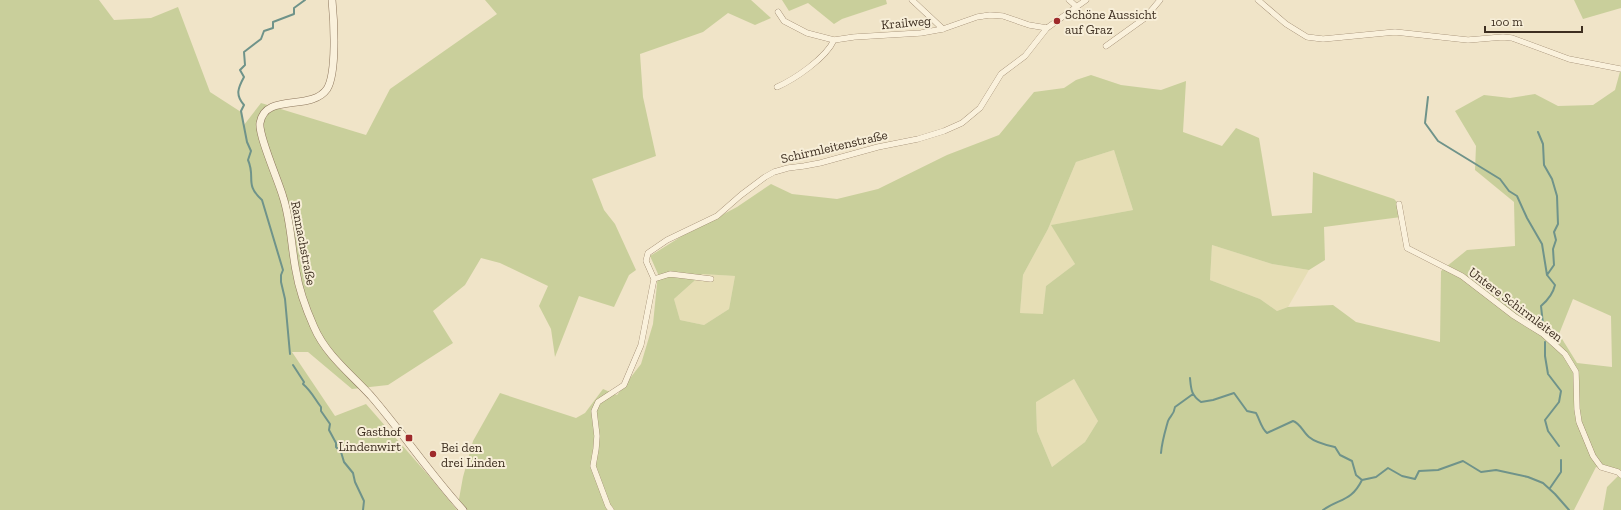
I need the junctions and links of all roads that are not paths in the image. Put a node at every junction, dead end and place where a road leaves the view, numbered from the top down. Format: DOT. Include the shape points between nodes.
graph roads {
  1 [pos="332,0"];
  2 [pos="912,0"];
  3 [pos="1069,0"];
  4 [pos="1086,0"];
  5 [pos="1160,0"];
  6 [pos="1258,0"];
  7 [pos="1077,7"];
  8 [pos="778,12"];
  9 [pos="1047,28"];
  10 [pos="943,29"];
  11 [pos="834,40"];
  12 [pos="1106,46"];
  13 [pos="1621,68"];
  14 [pos="777,87"];
  15 [pos="1399,204"];
  16 [pos="654,278"];
  17 [pos="711,279"];
  18 [pos="1621,476"];
  19 [pos="462,510"];
  20 [pos="612,510"];
  1 -- 19 [label="street, Rannachstraße" via="334,42 332,76 328,88 321,96 311,100 268,108 260,124 262,138 284,199 296,272 304,301 325,346 371,396"];
  2 -- 10 [label="street"];
  3 -- 7 [label="street"];
  4 -- 7 [label="street, Schirmleitenstraße"];
  5 -- 12 [label="street" via="1145,18"];
  6 -- 13 [label="street" via="1286,24 1307,37 1323,39 1395,32 1468,40 1504,37 1569,59"];
  7 -- 9 [label="street, Schirmleitenstraße"];
  8 -- 11 [label="street, Krailweg" via="784,21 807,33"];
  9 -- 10 [label="street, Krailweg" via="990,15"];
  9 -- 16 [label="street, Schirmleitenstraße" via="1025,56 1001,74 980,108 962,123 918,139 774,172 741,195 718,216 667,240 648,253 646,261"];
  10 -- 11 [label="street, Krailweg"];
  11 -- 14 [label="street" via="814,62"];
  15 -- 18 [label="street, Untere Schirmleiten" via="1407,248 1462,276 1514,316 1543,334 1565,354 1576,372 1579,422 1593,456 1601,467 1618,472"];
  16 -- 17 [label="street" via="670,274"];
  16 -- 20 [label="street" via="644,334 627,380 624,385 598,402 594,411 597,436 593,466 608,506"];
}
